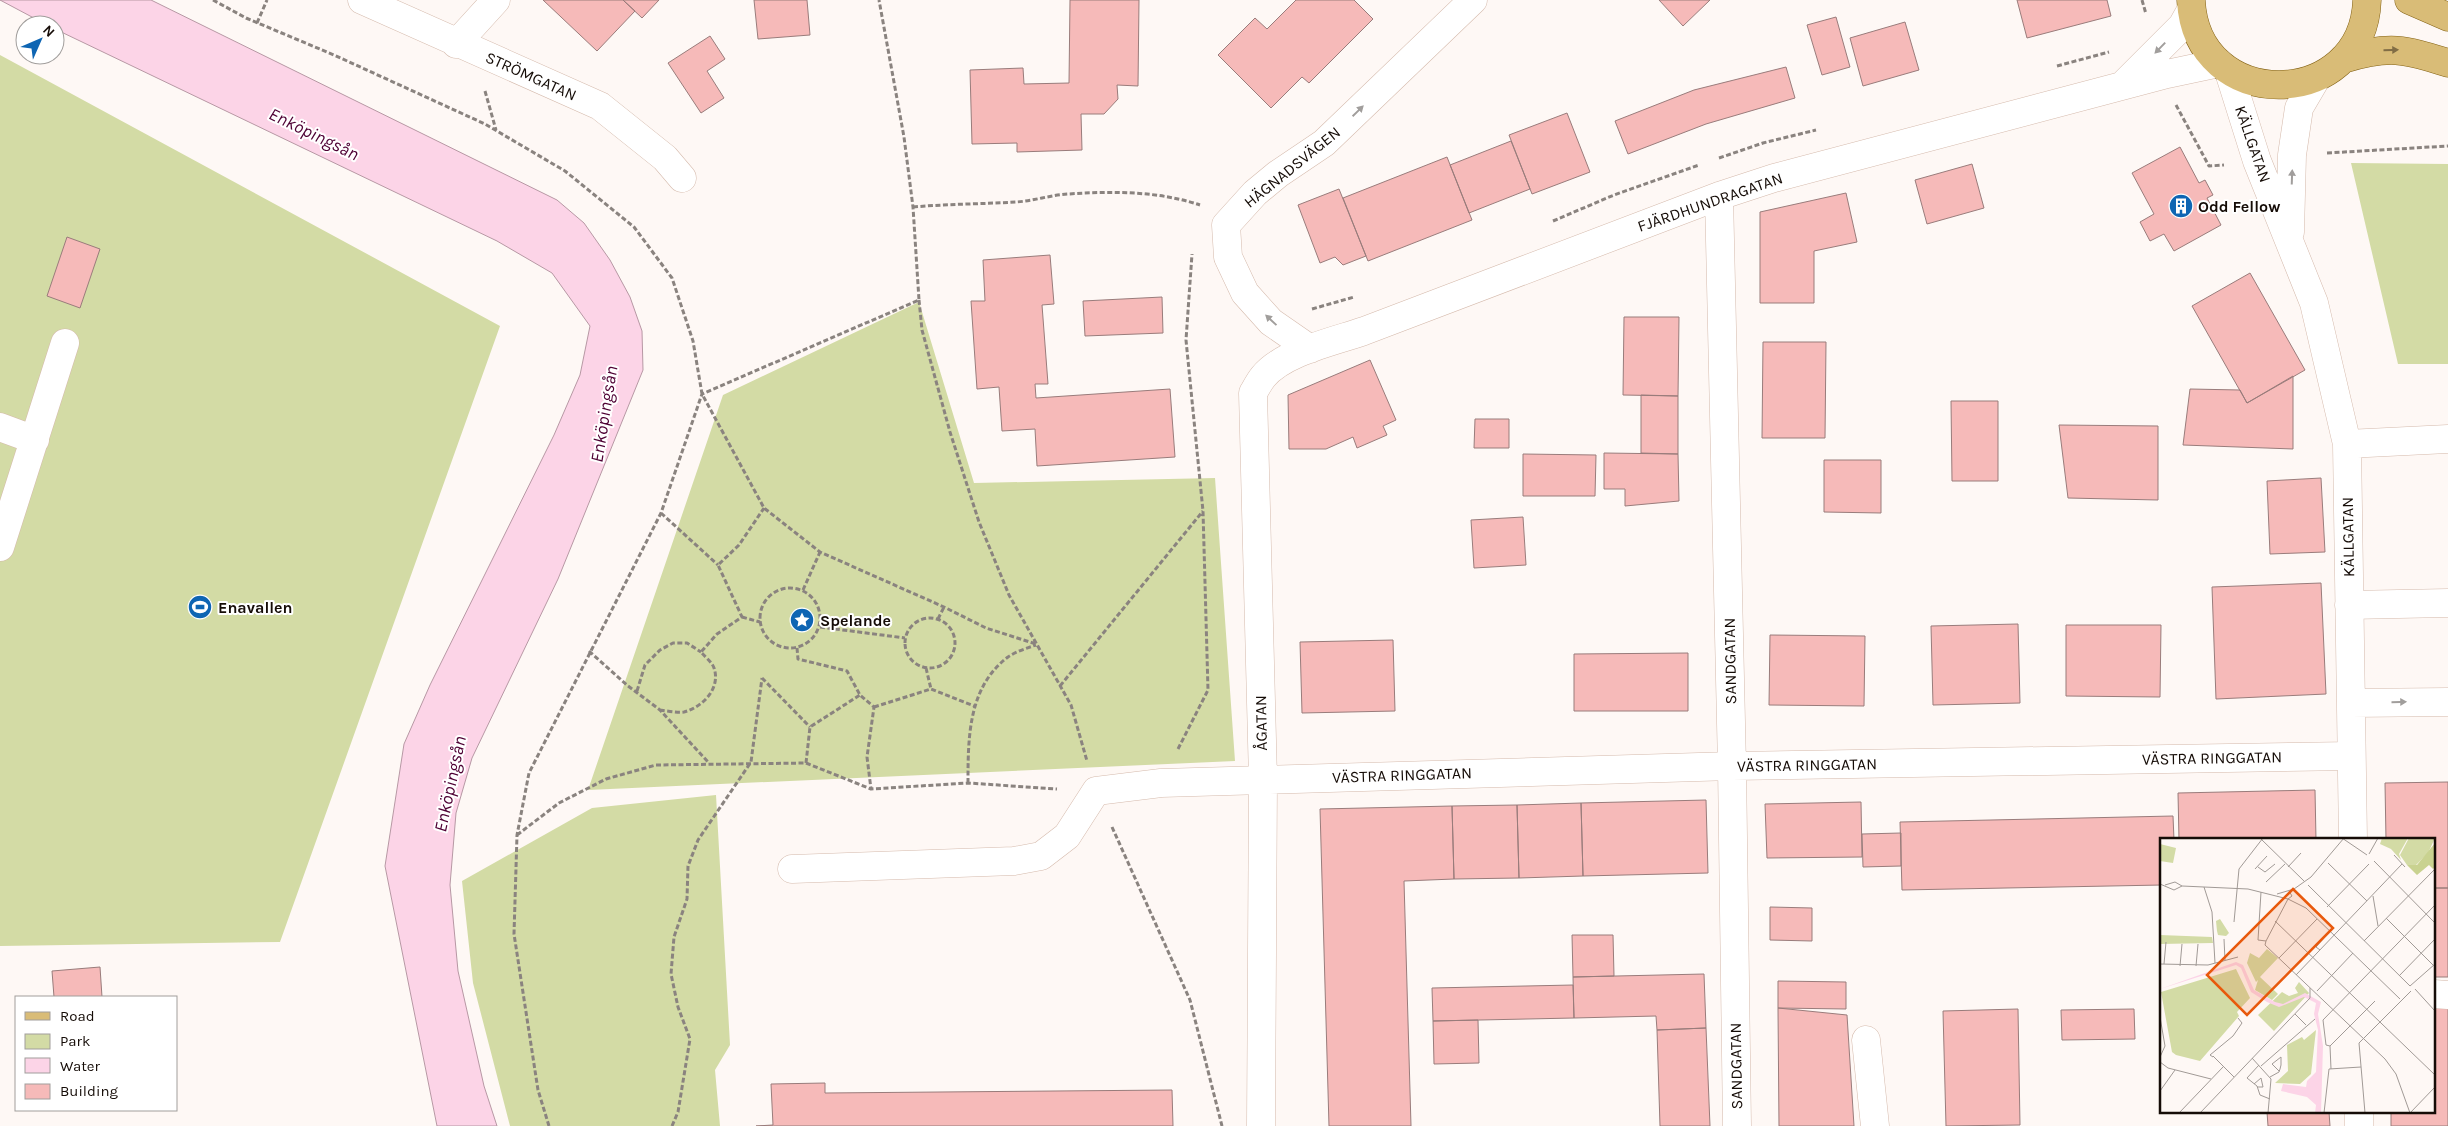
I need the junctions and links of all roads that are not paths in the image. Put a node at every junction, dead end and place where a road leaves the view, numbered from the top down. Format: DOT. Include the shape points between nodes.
graph roads {
  1 [pos="362,0"];
  2 [pos="496,0"];
  3 [pos="1473,0"];
  4 [pos="2367,0"];
  5 [pos="2409,0"];
  6 [pos="2191,5"];
  7 [pos="2448,17"];
  8 [pos="456,44"];
  9 [pos="2343,59"];
  10 [pos="2448,63"];
  11 [pos="2224,68"];
  12 [pos="2316,79"];
  13 [pos="2120,88"];
  14 [pos="682,178"];
  15 [pos="1719,196"];
  16 [pos="2290,243"];
  17 [pos="65,343"];
  18 [pos="1310,349"];
  19 [pos="0,427"];
  20 [pos="2448,439"];
  21 [pos="35,440"];
  22 [pos="2347,444"];
  23 [pos="0,547"];
  24 [pos="2448,603"];
  25 [pos="2349,605"];
  26 [pos="2448,702"];
  27 [pos="2351,703"];
  28 [pos="2352,756"];
  29 [pos="1732,766"];
  30 [pos="1263,779"];
  31 [pos="2353,838"];
  32 [pos="792,869"];
  33 [pos="1866,1040"];
  34 [pos="1260,1126"];
  35 [pos="1737,1126"];
  36 [pos="1875,1126"];
  1 -- 8 [label="street, STRÖMGATAN"];
  2 -- 8 [label="street"];
  18 -- 3 [label="street, HÄGNADSVÄGEN, one-way" via="1271,322 1245,293 1228,257 1226,225 1261,188 1324,143"];
  4 -- 9 [label="main road" via="2360,32"];
  5 -- 7 [label="main road"];
  6 -- 11 [label="main road" via="2196,30 2206,48"];
  6 -- 13 [label="street, one-way" via="2182,26"];
  8 -- 14 [label="street, STRÖMGATAN" via="600,106 666,158"];
  9 -- 10 [label="main road, one-way" via="2373,50 2405,50"];
  9 -- 12 [label="main road"];
  11 -- 12 [label="main road" via="2257,84 2287,86"];
  11 -- 13 [label="street, FJÄRDHUNDRAGATAN" via="2167,74"];
  11 -- 16 [label="street, KÄLLGATAN"];
  16 -- 12 [label="street, KÄLLGATAN, one-way" via="2292,156 2299,108"];
  13 -- 15 [label="street, FJÄRDHUNDRAGATAN" via="1774,178"];
  15 -- 18 [label="street, FJÄRDHUNDRAGATAN"];
  15 -- 29 [label="street, SANDGATAN"];
  16 -- 22 [label="street, KÄLLGATAN" via="2314,303"];
  17 -- 21 [label="street"];
  18 -- 30 [label="street, ÅGATAN" via="1284,361 1264,376 1253,393"];
  19 -- 21 [label="street"];
  20 -- 22 [label="street"];
  21 -- 23 [label="street"];
  22 -- 25 [label="street, KÄLLGATAN"];
  24 -- 25 [label="street"];
  25 -- 27 [label="street, KÄLLGATAN"];
  27 -- 26 [label="street, one-way"];
  27 -- 28 [label="street, KÄLLGATAN"];
  28 -- 29 [label="street, VÄSTRA RINGGATAN"];
  28 -- 31 [label="street, KÄLLGATAN"];
  29 -- 30 [label="street, VÄSTRA RINGGATAN"];
  29 -- 35 [label="street, SANDGATAN"];
  30 -- 32 [label="street, VÄSTRA RINGGATAN" via="1161,783 1096,791 1067,836 1041,856 1014,861"];
  30 -- 34 [label="street, ÅGATAN"];
  33 -- 36 [label="street"];
}
